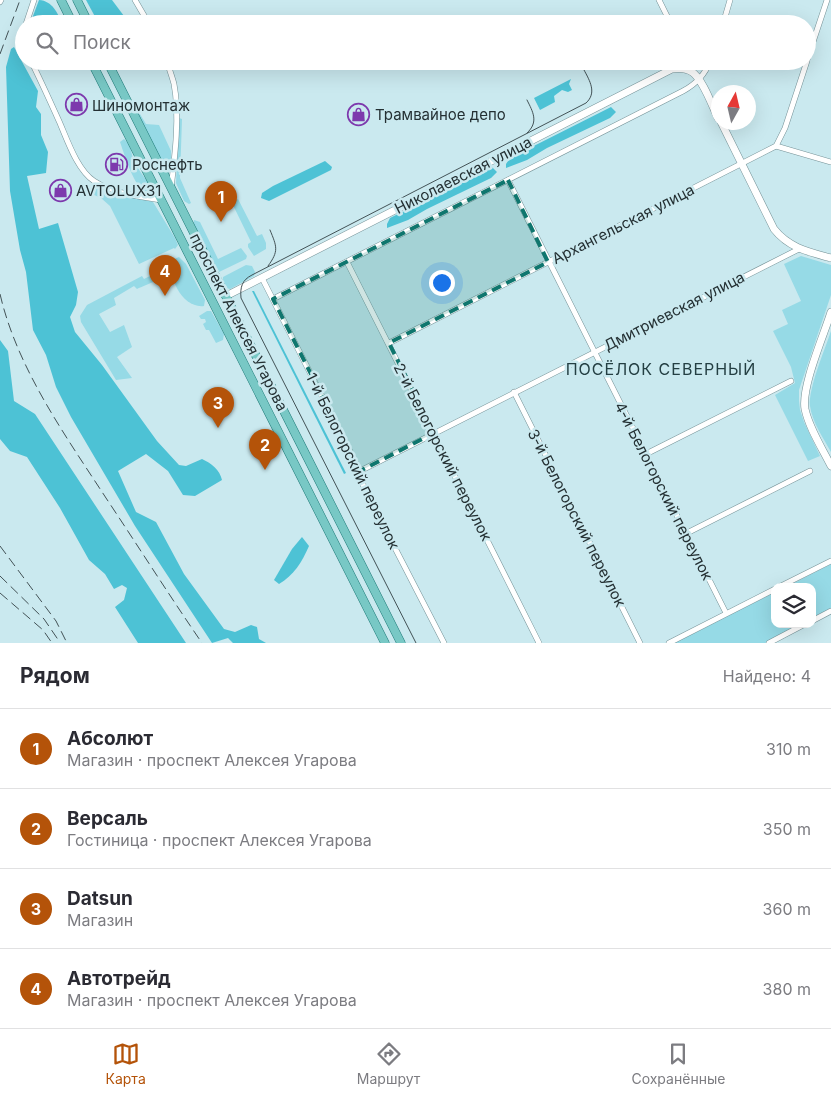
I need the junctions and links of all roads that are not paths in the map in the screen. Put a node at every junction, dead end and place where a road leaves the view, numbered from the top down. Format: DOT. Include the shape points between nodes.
graph roads {
  1 [pos="34,0"];
  2 [pos="61,0"];
  3 [pos="77,0"];
  4 [pos="135,0"];
  5 [pos="659,0"];
  6 [pos="730,0"];
  7 [pos="827,0"];
  8 [pos="29,15"];
  9 [pos="68,15"];
  10 [pos="84,15"];
  11 [pos="144,15"];
  12 [pos="666,15"];
  13 [pos="725,15"];
  14 [pos="816,33"];
  15 [pos="35,70"];
  16 [pos="96,70"];
  17 [pos="112,70"];
  18 [pos="170,70"];
  19 [pos="673,70"];
  20 [pos="689,70"];
  21 [pos="706,70"];
  22 [pos="804,70"];
  23 [pos="699,79"];
  24 [pos="711,104"];
  25 [pos="725,130"];
  26 [pos="776,146"];
  27 [pos="831,162"];
  28 [pos="742,164"];
  29 [pos="508,180"];
  30 [pos="171,188"];
  31 [pos="161,200"];
  32 [pos="799,248"];
  33 [pos="831,258"];
  34 [pos="347,262"];
  35 [pos="548,262"];
  36 [pos="262,278"];
  37 [pos="226,296"];
  38 [pos="273,299"];
  39 [pos="213,304"];
  40 [pos="831,312"];
  41 [pos="389,343"];
  42 [pos="594,352"];
  43 [pos="792,381"];
  44 [pos="514,392"];
  45 [pos="434,433"];
  46 [pos="646,454"];
  47 [pos="830,463"];
  48 [pos="360,471"];
  49 [pos="810,471"];
  50 [pos="686,534"];
  51 [pos="831,561"];
  52 [pos="787,583"];
  53 [pos="771,591"];
  54 [pos="829,612"];
  55 [pos="726,613"];
  56 [pos="831,618"];
  57 [pos="816,619"];
  58 [pos="798,628"];
  59 [pos="385,643"];
  60 [pos="402,643"];
  61 [pos="444,643"];
  62 [pos="539,643"];
  63 [pos="640,643"];
  64 [pos="669,643"];
  65 [pos="769,643"];
  1 -- 8 [label="street"];
  2 -- 9 [label="main road"];
  3 -- 10 [label="main road"];
  4 -- 11 [label="street"];
  5 -- 12 [label="street"];
  6 -- 13 [label="street"];
  7 -- 14 [label="street"];
  15 -- 31 [label="street" via="80,167 94,181 110,188"];
  16 -- 31 [label="main road, проспект Алексея Угарова"];
  17 -- 30 [label="main road, проспект Алексея Угарова"];
  18 -- 30 [label="street" via="176,110"];
  19 -- 36 [label="main road, Николаевская улица"];
  20 -- 23 [label="main road"];
  21 -- 23 [label="street, Николаевская улица"];
  22 -- 26 [label="street"];
  23 -- 24 [label="main road"];
  23 -- 29 [label="street, Николаевская улица" via="693,86"];
  25 -- 28 [label="main road"];
  26 -- 27 [label="street"];
  26 -- 28 [label="street, Архангельская улица"];
  28 -- 32 [label="main road" via="774,229 785,241"];
  28 -- 35 [label="street, Архангельская улица"];
  29 -- 34 [label="street, Николаевская улица"];
  29 -- 35 [label="street, 4-й Белогорский переулок"];
  30 -- 37 [label="main road, проспект Алексея Угарова"];
  31 -- 39 [label="main road, проспект Алексея Угарова"];
  32 -- 33 [label="main road"];
  32 -- 42 [label="street, Дмитриевская улица"];
  34 -- 38 [label="street, Николаевская улица"];
  34 -- 41 [label="street, 2-й Белогорский переулок"];
  35 -- 41 [label="street, Архангельская улица"];
  35 -- 42 [label="street, 4-й Белогорский переулок"];
  36 -- 37 [label="main road, Николаевская улица"];
  36 -- 38 [label="street, 1-й Белогорский переулок"];
  37 -- 39 [label="main road"];
  37 -- 60 [label="main road, проспект Алексея Угарова"];
  38 -- 48 [label="street, 1-й Белогорский переулок"];
  39 -- 59 [label="main road, проспект Алексея Угарова"];
  40 -- 47 [label="main road" via="804,400 805,409"];
  41 -- 45 [label="street, 2-й Белогорский переулок"];
  42 -- 44 [label="street, Дмитриевская улица"];
  42 -- 46 [label="street, 4-й Белогорский переулок"];
  43 -- 46 [label="street"];
  44 -- 45 [label="street, Дмитриевская улица"];
  44 -- 63 [label="street, 3-й Белогорский переулок"];
  45 -- 48 [label="street, Дмитриевская улица"];
  45 -- 62 [label="street, 2-й Белогорский переулок"];
  46 -- 50 [label="street, 4-й Белогорский переулок"];
  48 -- 61 [label="street, 1-й Белогорский переулок" via="364,488"];
  49 -- 50 [label="street"];
  50 -- 55 [label="street, 4-й Белогорский переулок"];
  51 -- 52 [label="street"];
  53 -- 55 [label="street"];
  54 -- 56 [label="street"];
  54 -- 57 [label="street"];
  55 -- 64 [label="street"];
  58 -- 65 [label="street"];
}
